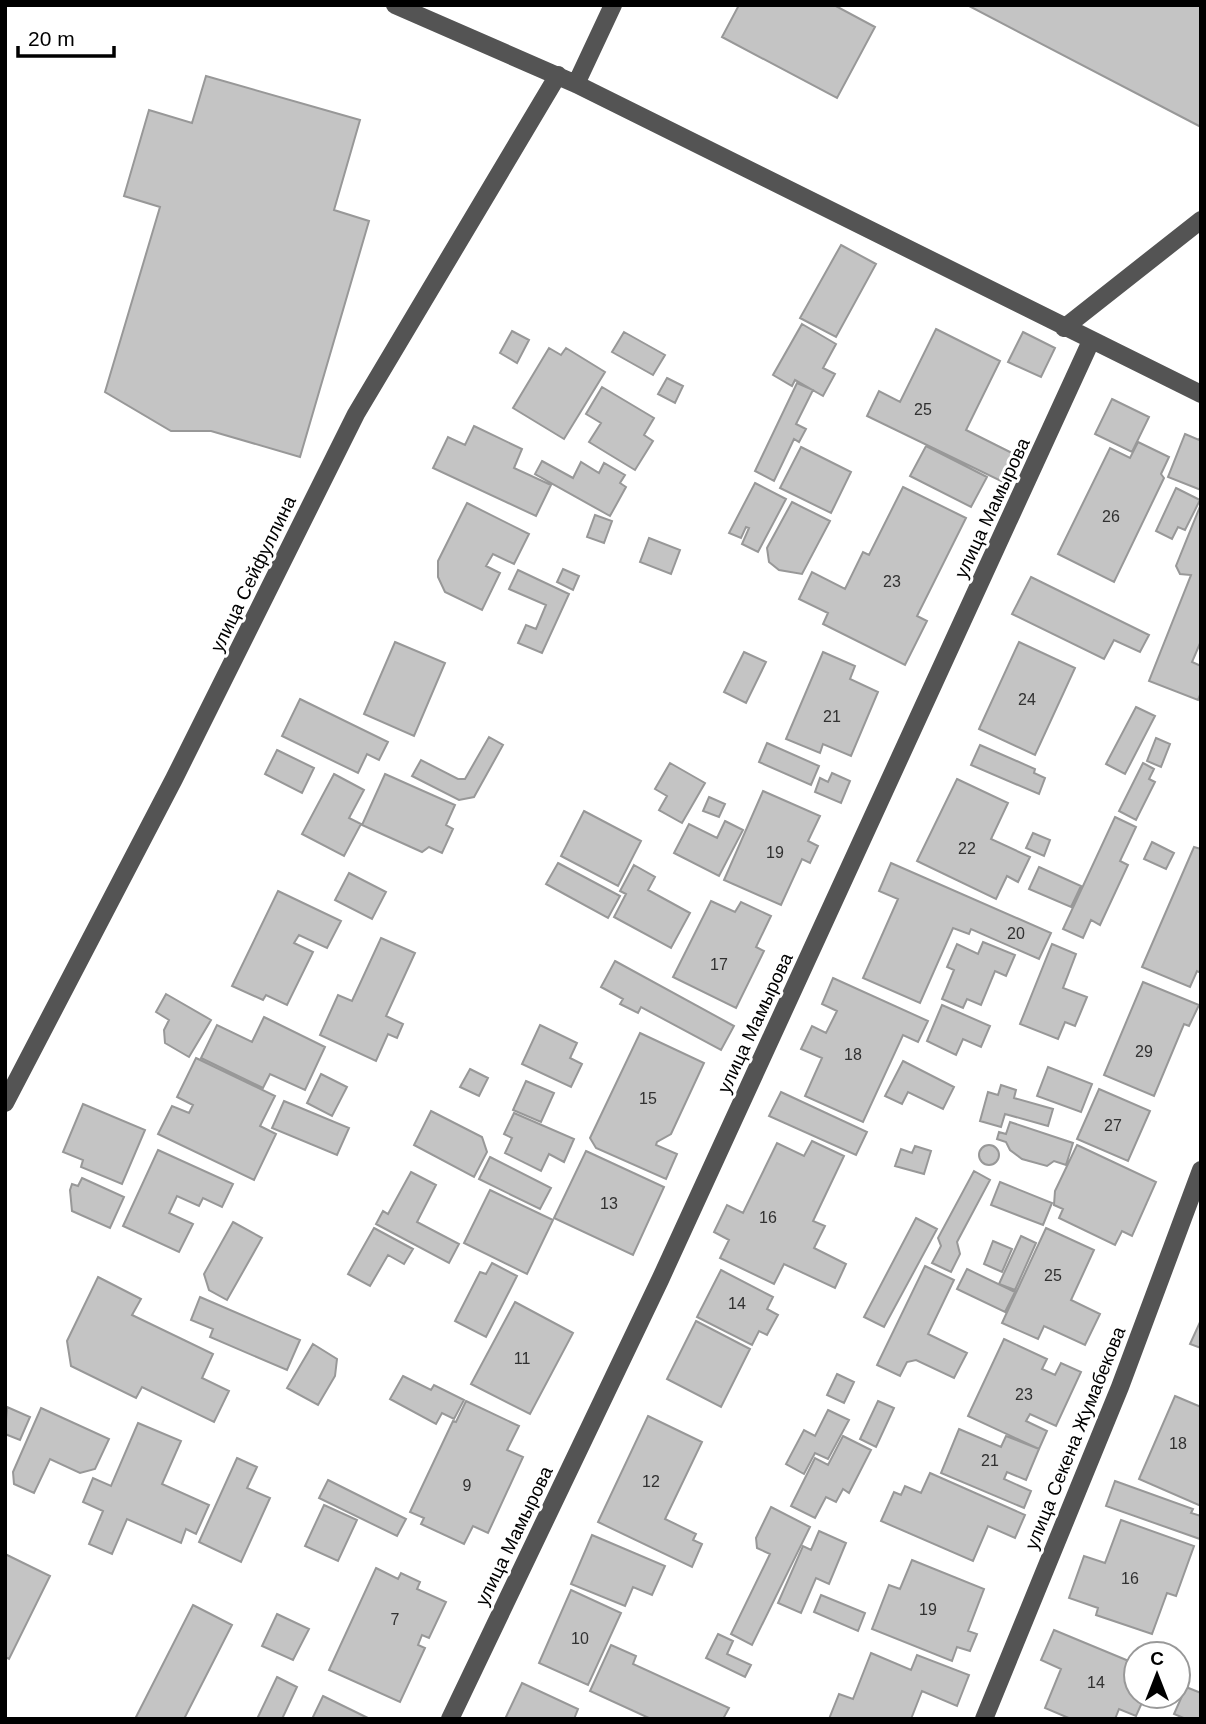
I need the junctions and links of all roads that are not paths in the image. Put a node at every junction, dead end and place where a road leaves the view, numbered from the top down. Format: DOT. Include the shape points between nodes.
graph roads {
  1 [pos="395,5"];
  2 [pos="613,5"];
  3 [pos="558,75"];
  4 [pos="576,84"];
  5 [pos="1201,220"];
  6 [pos="1064,328"];
  7 [pos="1091,341"];
  8 [pos="1201,394"];
  9 [pos="5,1102"];
  10 [pos="1201,1170"];
  11 [pos="450,1719"];
  12 [pos="984,1719"];
  1 -- 3 [label="street"];
  2 -- 4 [label="street"];
  3 -- 4 [label="street"];
  3 -- 9 [label="street, улица Сейфуллина" via="356,414 174,779"];
  4 -- 6 [label="street"];
  5 -- 6 [label="street"];
  6 -- 7 [label="street"];
  7 -- 8 [label="street"];
  7 -- 11 [label="street, улица Мамырова" via="660,1280"];
  10 -- 12 [label="street, улица Секена Жумабекова" via="1120,1387"];
}
